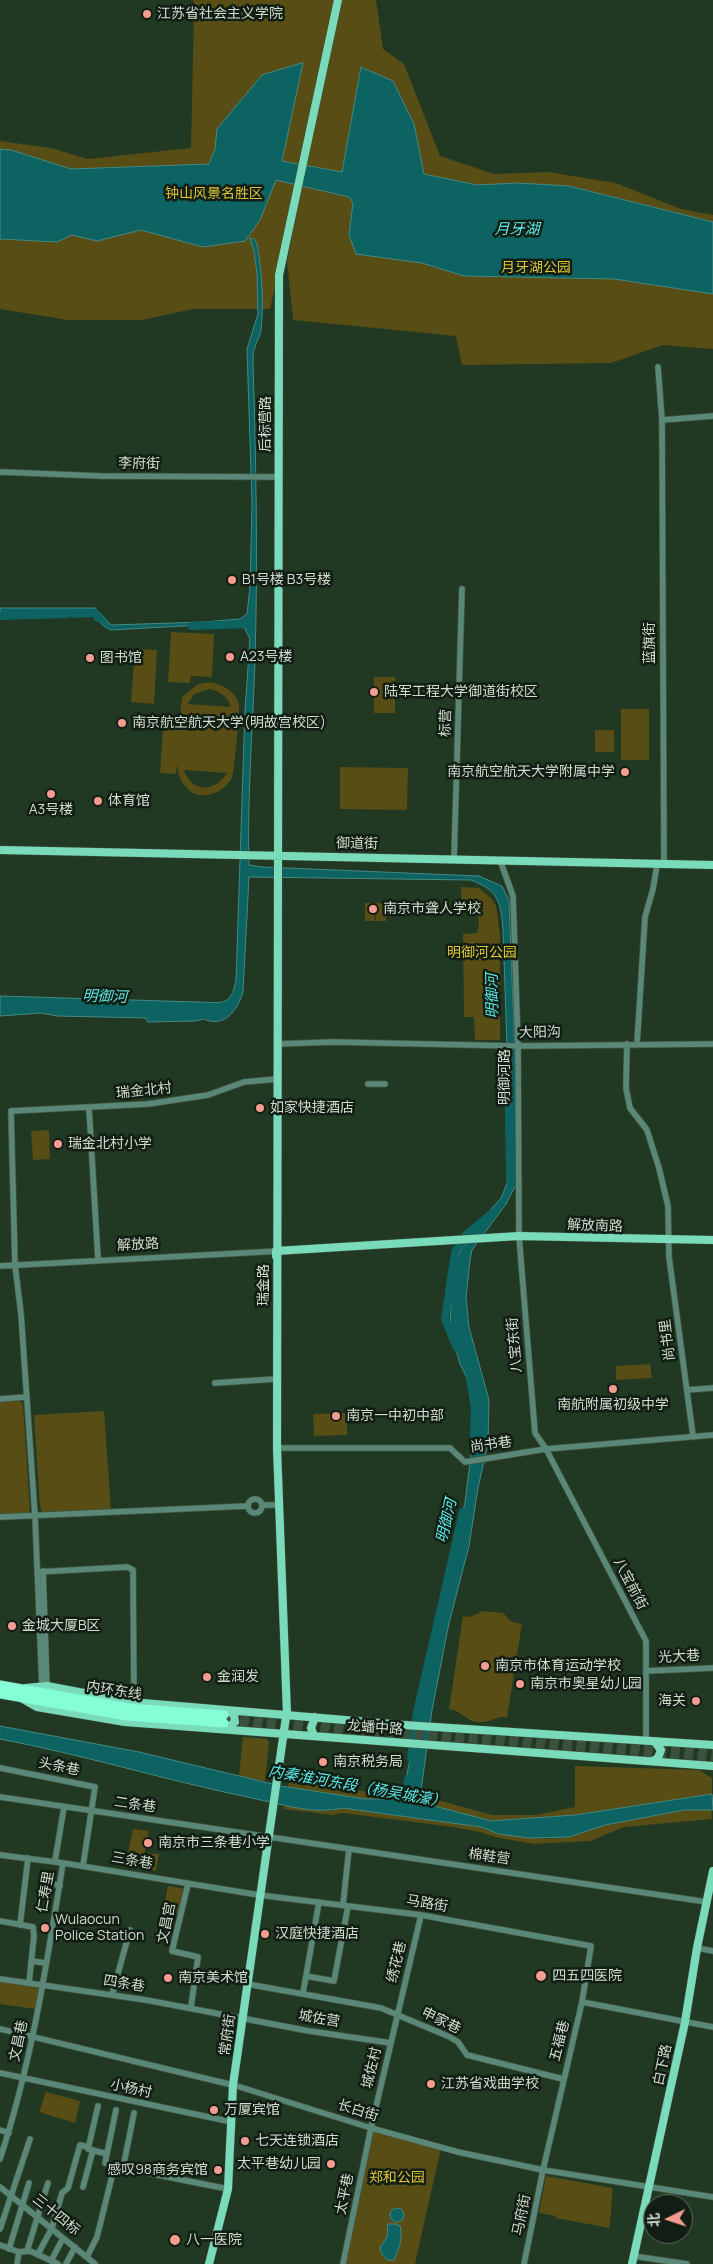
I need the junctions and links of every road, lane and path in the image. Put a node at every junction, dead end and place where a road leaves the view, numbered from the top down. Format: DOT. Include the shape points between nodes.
graph roads {
  1 [pos="338,0"];
  2 [pos="658,367"];
  3 [pos="713,416"];
  4 [pos="662,420"];
  5 [pos="0,472"];
  6 [pos="278,477"];
  7 [pos="462,589"];
  8 [pos="0,850"];
  9 [pos="276,855"];
  10 [pos="454,859"];
  11 [pos="500,860"];
  12 [pos="660,865"];
  13 [pos="713,865"];
  14 [pos="277,1044"];
  15 [pos="627,1044"];
  16 [pos="636,1044"];
  17 [pos="713,1044"];
  18 [pos="518,1046"];
  19 [pos="277,1079"];
  20 [pos="368,1084"];
  21 [pos="385,1084"];
  22 [pos="89,1108"];
  23 [pos="519,1236"];
  24 [pos="449,1240"];
  25 [pos="669,1240"];
  26 [pos="713,1240"];
  27 [pos="386,1244"];
  28 [pos="276,1251"];
  29 [pos="98,1259"];
  30 [pos="15,1265"];
  31 [pos="0,1266"];
  32 [pos="276,1379"];
  33 [pos="215,1383"];
  34 [pos="713,1388"];
  35 [pos="687,1390"];
  36 [pos="26,1397"];
  37 [pos="0,1398"];
  38 [pos="713,1435"];
  39 [pos="693,1436"];
  40 [pos="276,1448"];
  41 [pos="546,1449"];
  42 [pos="279,1505"];
  43 [pos="248,1506"];
  44 [pos="262,1506"];
  45 [pos="35,1516"];
  46 [pos="0,1518"];
  47 [pos="41,1571"];
  48 [pos="713,1668"];
  49 [pos="646,1671"];
  50 [pos="0,1685"];
  51 [pos="44,1686"];
  52 [pos="19,1692"];
  53 [pos="0,1694"];
  54 [pos="134,1702"];
  55 [pos="287,1714"];
  56 [pos="315,1717"];
  57 [pos="224,1719"];
  58 [pos="284,1734"];
  59 [pos="314,1736"];
  60 [pos="646,1742"];
  61 [pos="654,1742"];
  62 [pos="713,1745"];
  63 [pos="653,1761"];
  64 [pos="713,1766"];
  65 [pos="0,1768"];
  66 [pos="0,1798"];
  67 [pos="64,1807"];
  68 [pos="91,1811"];
  69 [pos="267,1837"];
  70 [pos="349,1849"];
  71 [pos="0,1855"];
  72 [pos="28,1858"];
  73 [pos="55,1861"];
  74 [pos="64,1862"];
  75 [pos="83,1866"];
  76 [pos="713,1871"];
  77 [pos="44,1881"];
  78 [pos="188,1884"];
  79 [pos="60,1886"];
  80 [pos="259,1895"];
  81 [pos="319,1902"];
  82 [pos="707,1902"];
  83 [pos="345,1906"];
  84 [pos="421,1915"];
  85 [pos="0,1922"];
  86 [pos="20,1925"];
  87 [pos="130,1930"];
  88 [pos="591,1946"];
  89 [pos="696,1948"];
  90 [pos="713,1951"];
  91 [pos="31,1961"];
  92 [pos="46,1963"];
  93 [pos="306,1976"];
  94 [pos="0,1979"];
  95 [pos="29,1983"];
  96 [pos="43,1984"];
  97 [pos="247,1984"];
  98 [pos="303,1993"];
  99 [pos="112,1995"];
  100 [pos="582,2002"];
  101 [pos="191,2007"];
  102 [pos="398,2015"];
  103 [pos="243,2017"];
  104 [pos="685,2022"];
  105 [pos="713,2027"];
  106 [pos="0,2029"];
  107 [pos="34,2037"];
  108 [pos="391,2044"];
  109 [pos="0,2072"];
  110 [pos="24,2078"];
  111 [pos="563,2079"];
  112 [pos="233,2085"];
  113 [pos="98,2106"];
  114 [pos="116,2110"];
  115 [pos="134,2113"];
  116 [pos="232,2122"];
  117 [pos="371,2128"];
  118 [pos="0,2130"];
  119 [pos="9,2133"];
  120 [pos="30,2138"];
  121 [pos="91,2149"];
  122 [pos="107,2154"];
  123 [pos="0,2159"];
  124 [pos="119,2168"];
  125 [pos="543,2170"];
  126 [pos="28,2183"];
  127 [pos="48,2183"];
  128 [pos="649,2186"];
  129 [pos="0,2187"];
  130 [pos="83,2187"];
  131 [pos="228,2189"];
  132 [pos="11,2195"];
  133 [pos="713,2197"];
  134 [pos="22,2204"];
  135 [pos="38,2216"];
  136 [pos="52,2228"];
  137 [pos="0,2230"];
  138 [pos="63,2238"];
  139 [pos="0,2245"];
  140 [pos="75,2247"];
  141 [pos="9,2248"];
  142 [pos="27,2251"];
  143 [pos="19,2252"];
  144 [pos="38,2254"];
  145 [pos="87,2257"];
  146 [pos="632,2260"];
  147 [pos="51,2261"];
  148 [pos="17,2264"];
  149 [pos="58,2264"];
  150 [pos="66,2264"];
  151 [pos="95,2264"];
  152 [pos="209,2264"];
  153 [pos="343,2264"];
  154 [pos="524,2264"];
  155 [pos="687,2264"];
  1 -- 6 [label="main road, 后标营路" via="279,275"];
  2 -- 4 [label="street, 蓝旗街"];
  3 -- 4 [label="street"];
  4 -- 12 [label="street, 蓝旗街"];
  5 -- 6 [label="street, 李府街"];
  6 -- 9 [label="main road, 后标营路"];
  7 -- 10 [label="street, 标营"];
  8 -- 9 [label="main road, 御道街"];
  9 -- 10 [label="main road, 御道街"];
  9 -- 14 [label="main road, 瑞金路"];
  10 -- 11 [label="main road, 御道街"];
  11 -- 12 [label="main road, 御道街"];
  11 -- 18 [label="street, 明御河路" via="513,896"];
  12 -- 13 [label="main road, 御道街"];
  12 -- 16 [label="street, 蓝旗街" via="645,918"];
  14 -- 18 [label="street, 大阳沟"];
  14 -- 19 [label="main road, 瑞金路"];
  15 -- 16 [label="street, 大阳沟"];
  15 -- 18 [label="street, 大阳沟"];
  15 -- 25 [label="street, 尚书里" via="626,1088 630,1108 647,1130 659,1168 668,1206"];
  16 -- 17 [label="street, 大阳沟"];
  18 -- 23 [label="street, 明御河路"];
  19 -- 22 [label="street, 瑞金北村" via="244,1082 208,1095"];
  19 -- 28 [label="main road, 瑞金路"];
  20 -- 21 [label="street"];
  22 -- 29 [label="street"];
  22 -- 30 [label="street, 瑞金北村" via="11,1111"];
  23 -- 24 [label="main road"];
  23 -- 24 [label="street, 解放南路"];
  23 -- 25 [label="street, 解放南路"];
  23 -- 41 [label="street, 八宝东街" via="536,1433"];
  24 -- 27 [label="main road"];
  25 -- 26 [label="street, 解放南路"];
  25 -- 35 [label="street, 尚书里"];
  27 -- 28 [label="street"];
  28 -- 29 [label="street, 解放路"];
  28 -- 32 [label="main road, 瑞金路"];
  29 -- 30 [label="street, 解放路"];
  30 -- 31 [label="street, 解放路"];
  30 -- 36 [label="street"];
  32 -- 33 [label="street"];
  32 -- 40 [label="main road, 瑞金路"];
  34 -- 35 [label="street"];
  35 -- 39 [label="street, 尚书里"];
  36 -- 37 [label="street"];
  36 -- 45 [label="street"];
  38 -- 39 [label="street, 尚书巷"];
  39 -- 41 [label="street, 尚书巷"];
  40 -- 41 [label="street, 尚书巷" via="450,1448 465,1462"];
  40 -- 42 [label="main road, 瑞金路"];
  41 -- 49 [label="street, 八宝前街" via="646,1641"];
  42 -- 44 [label="street"];
  42 -- 55 [label="main road, 常府街"];
  43 -- 44 [label="street" via="254,1513"];
  43 -- 44 [label="street" via="255,1498 261,1501"];
  43 -- 45 [label="street"];
  45 -- 46 [label="street"];
  45 -- 47 [label="street"];
  47 -- 51 [label="street"];
  47 -- 54 [label="street" via="132,1570"];
  48 -- 49 [label="street, 光大巷"];
  49 -- 60 [label="street, 八宝前街"];
  50 -- 52 [label="highway, 内环东线"];
  51 -- 52 [label="main road, 龙蟠中路"];
  51 -- 54 [label="main road, 龙蟠中路"];
  52 -- 53 [label="highway, 内环东线"];
  52 -- 57 [label="highway, 内环东线" via="127,1716"];
  52 -- 57 [label="main road, 龙蟠中路" via="37,1707 125,1722"];
  54 -- 57 [label="main road, 龙蟠中路"];
  55 -- 56 [label="main road, 龙蟠中路"];
  55 -- 57 [label="main road, 龙蟠中路"];
  55 -- 58 [label="main road, 常府街"];
  56 -- 59 [label="main road" via="311,1728"];
  56 -- 60 [label="main road, 龙蟠中路"];
  57 -- 58 [label="main road, 龙蟠中路"];
  58 -- 59 [label="main road, 龙蟠中路"];
  58 -- 69 [label="main road, 常府街"];
  59 -- 63 [label="main road, 龙蟠中路"];
  60 -- 61 [label="main road, 龙蟠中路"];
  61 -- 62 [label="main road, 龙蟠中路"];
  61 -- 63 [label="main road" via="661,1753"];
  63 -- 64 [label="main road, 龙蟠中路"];
  65 -- 68 [label="street, 头条巷" via="95,1787"];
  66 -- 67 [label="street, 二条巷"];
  67 -- 68 [label="street, 二条巷"];
  67 -- 73 [label="street"];
  68 -- 69 [label="street, 二条巷"];
  68 -- 75 [label="street, 头条巷"];
  69 -- 70 [label="street, 棉鞋营"];
  69 -- 80 [label="main road, 常府街"];
  70 -- 82 [label="street, 棉鞋营"];
  70 -- 83 [label="street"];
  71 -- 72 [label="street, 三条巷"];
  72 -- 73 [label="street, 三条巷"];
  72 -- 86 [label="street"];
  73 -- 74 [label="street, 三条巷"];
  74 -- 75 [label="street, 三条巷"];
  74 -- 79 [label="street, 仁寿里"];
  75 -- 78 [label="street, 三条巷"];
  76 -- 82 [label="main road, 白下路"];
  77 -- 79 [label="street"];
  78 -- 80 [label="street, 三条巷"];
  78 -- 101 [label="street, 文昌宫" via="172,1951 198,1957"];
  79 -- 92 [label="street, 仁寿里"];
  80 -- 81 [label="street, 马路街"];
  80 -- 97 [label="main road, 常府街"];
  81 -- 83 [label="street, 马路街"];
  81 -- 93 [label="street"];
  82 -- 89 [label="main road, 白下路"];
  83 -- 84 [label="street, 马路街"];
  83 -- 93 [label="street" via="334,1981"];
  84 -- 88 [label="street, 马路街"];
  84 -- 102 [label="street, 绣花巷"];
  85 -- 86 [label="street"];
  86 -- 91 [label="street" via="33,1927"];
  87 -- 99 [label="street"];
  88 -- 100 [label="street, 五福巷"];
  89 -- 90 [label="street"];
  89 -- 104 [label="main road, 白下路"];
  91 -- 92 [label="street"];
  91 -- 95 [label="street"];
  92 -- 96 [label="street, 仁寿里"];
  93 -- 98 [label="street"];
  94 -- 95 [label="street, 四条巷"];
  95 -- 96 [label="street, 四条巷"];
  96 -- 99 [label="street, 四条巷"];
  96 -- 107 [label="street, 文昌巷"];
  97 -- 98 [label="street, 申家巷"];
  97 -- 103 [label="main road, 常府街"];
  98 -- 102 [label="street, 申家巷" via="381,2008"];
  99 -- 101 [label="street, 四条巷"];
  100 -- 104 [label="street"];
  100 -- 111 [label="street, 五福巷"];
  101 -- 103 [label="street, 四条巷"];
  102 -- 108 [label="street, 城佐村"];
  102 -- 111 [label="street, 申家巷" via="450,2037 468,2056"];
  103 -- 108 [label="street, 城佐营"];
  103 -- 112 [label="main road, 常府街"];
  104 -- 105 [label="street"];
  104 -- 128 [label="main road, 白下路"];
  106 -- 107 [label="street, 长白街"];
  107 -- 110 [label="street, 文昌巷"];
  107 -- 112 [label="street, 长白街"];
  108 -- 117 [label="street, 城佐村"];
  109 -- 110 [label="street, 小杨村"];
  110 -- 116 [label="street, 小杨村"];
  110 -- 119 [label="street, 文昌巷"];
  111 -- 125 [label="street, 五福巷"];
  112 -- 116 [label="main road, 常府街"];
  112 -- 117 [label="street, 长白街"];
  113 -- 121 [label="street"];
  114 -- 122 [label="street"];
  115 -- 124 [label="street"];
  116 -- 131 [label="main road, 常府街"];
  117 -- 125 [label="street, 长白街" via="460,2153"];
  117 -- 153 [label="street, 太平巷"];
  118 -- 119 [label="street"];
  119 -- 123 [label="street, 文昌巷"];
  120 -- 132 [label="street"];
  121 -- 122 [label="street"];
  121 -- 130 [label="street"];
  121 -- 136 [label="street" via="80,2145"];
  122 -- 124 [label="street" via="105,2164"];
  124 -- 131 [label="street"];
  124 -- 145 [label="street" via="97,2237"];
  125 -- 128 [label="street, 长白街"];
  125 -- 154 [label="street, 马府街"];
  126 -- 134 [label="street"];
  127 -- 135 [label="street"];
  128 -- 133 [label="street, 长白街"];
  128 -- 146 [label="main road, 白下路"];
  129 -- 132 [label="street, 三十四标"];
  131 -- 152 [label="main road, 常府街"];
  132 -- 134 [label="street, 三十四标"];
  132 -- 137 [label="street"];
  134 -- 135 [label="street, 三十四标"];
  134 -- 141 [label="street"];
  135 -- 136 [label="street, 三十四标"];
  135 -- 142 [label="street"];
  136 -- 138 [label="street, 三十四标"];
  136 -- 144 [label="street"];
  138 -- 140 [label="street, 三十四标"];
  138 -- 147 [label="street"];
  139 -- 141 [label="street"];
  140 -- 145 [label="street, 三十四标"];
  140 -- 150 [label="street"];
  141 -- 143 [label="street"];
  142 -- 143 [label="street"];
  142 -- 144 [label="street"];
  143 -- 148 [label="street"];
  144 -- 147 [label="street"];
  145 -- 151 [label="street, 三十四标"];
  146 -- 155 [label="street"];
  147 -- 149 [label="street"];
}
